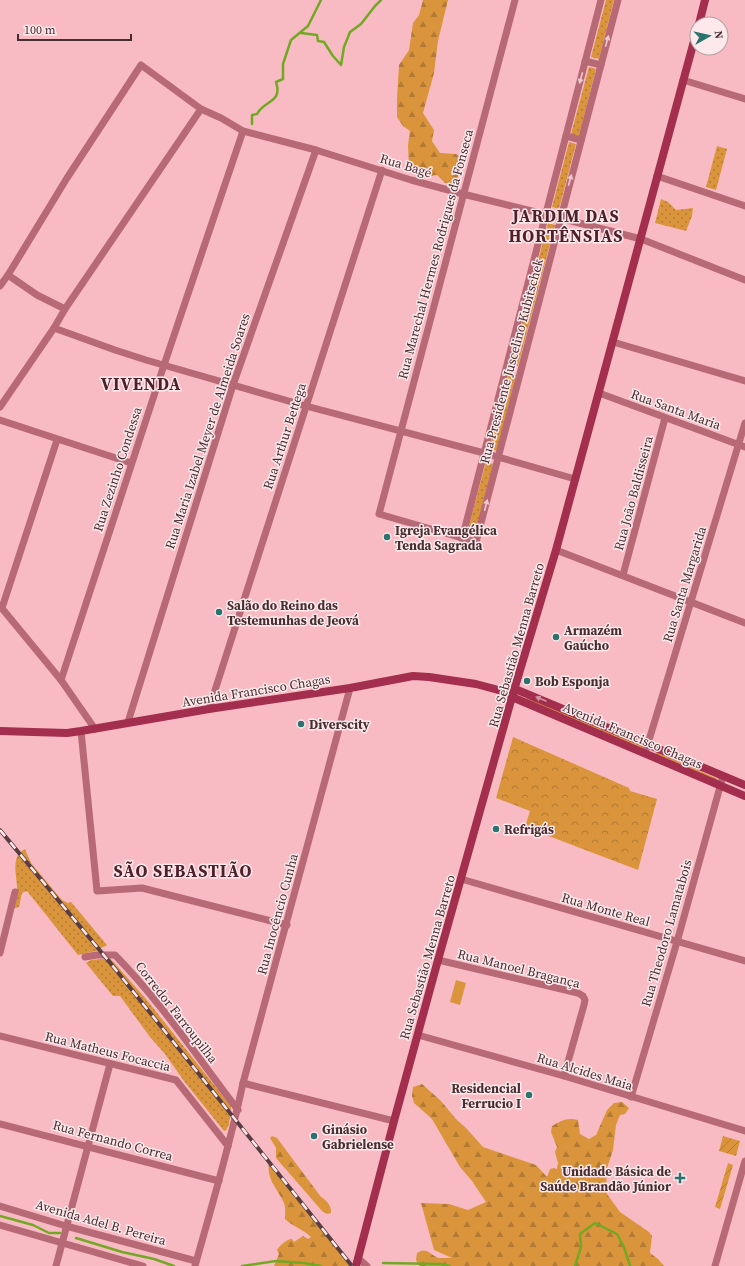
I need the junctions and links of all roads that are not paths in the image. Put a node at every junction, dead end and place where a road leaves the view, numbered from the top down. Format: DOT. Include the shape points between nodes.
graph roads {
  1 [pos="515,0"];
  2 [pos="601,0"];
  3 [pos="618,0"];
  4 [pos="705,0"];
  5 [pos="701,16"];
  6 [pos="690,56"];
  7 [pos="585,61"];
  8 [pos="601,65"];
  9 [pos="683,80"];
  10 [pos="745,99"];
  11 [pos="201,109"];
  12 [pos="243,130"];
  13 [pos="566,136"];
  14 [pos="581,140"];
  15 [pos="316,150"];
  16 [pos="382,170"];
  17 [pos="657,176"];
  18 [pos="463,194"];
  19 [pos="745,206"];
  20 [pos="545,215"];
  21 [pos="560,218"];
  22 [pos="641,239"];
  23 [pos="8,275"];
  24 [pos="745,280"];
  25 [pos="0,286"];
  26 [pos="65,309"];
  27 [pos="54,328"];
  28 [pos="613,342"];
  29 [pos="164,365"];
  30 [pos="506,368"];
  31 [pos="520,371"];
  32 [pos="745,381"];
  33 [pos="233,385"];
  34 [pos="599,393"];
  35 [pos="306,406"];
  36 [pos="0,407"];
  37 [pos="665,418"];
  38 [pos="0,420"];
  39 [pos="745,422"];
  40 [pos="400,431"];
  41 [pos="57,440"];
  42 [pos="742,445"];
  43 [pos="484,453"];
  44 [pos="498,457"];
  45 [pos="132,463"];
  46 [pos="575,479"];
  47 [pos="462,538"];
  48 [pos="556,550"];
  49 [pos="623,575"];
  50 [pos="691,601"];
  51 [pos="1,607"];
  52 [pos="745,623"];
  53 [pos="61,680"];
  54 [pos="350,688"];
  55 [pos="514,693"];
  56 [pos="209,709"];
  57 [pos="128,722"];
  58 [pos="95,729"];
  59 [pos="0,731"];
  60 [pos="81,731"];
  61 [pos="648,744"];
  62 [pos="645,753"];
  63 [pos="723,776"];
  64 [pos="720,785"];
  65 [pos="745,785"];
  66 [pos="745,796"];
  67 [pos="461,879"];
  68 [pos="15,892"];
  69 [pos="287,925"];
  70 [pos="677,942"];
  71 [pos="0,953"];
  72 [pos="85,957"];
  73 [pos="438,960"];
  74 [pos="745,961"];
  75 [pos="418,1035"];
  76 [pos="0,1036"];
  77 [pos="110,1064"];
  78 [pos="564,1076"];
  79 [pos="243,1084"];
  80 [pos="631,1097"];
  81 [pos="238,1110"];
  82 [pos="394,1121"];
  83 [pos="0,1124"];
  84 [pos="745,1131"];
  85 [pos="89,1146"];
  86 [pos="228,1146"];
  87 [pos="745,1161"];
  88 [pos="219,1181"];
  89 [pos="0,1206"];
  90 [pos="0,1225"];
  91 [pos="66,1226"];
  92 [pos="62,1244"];
  93 [pos="357,1262"];
  94 [pos="196,1263"];
  95 [pos="56,1266"];
  96 [pos="143,1266"];
  97 [pos="367,1266"];
  98 [pos="715,1266"];
  1 -- 18 [label="street, Rua Marechal Hermes Rodrigues da Fonseca"];
  2 -- 7 [label="street, Rua Presidente Juscelino Kubitschek"];
  8 -- 3 [label="street, Rua Presidente Juscelino Kubitschek, one-way"];
  4 -- 5 [label="main road"];
  6 -- 9 [label="main road, Rua Sebastião Menna Barreto"];
  7 -- 8 [label="street"];
  7 -- 13 [label="street, Rua Presidente Juscelino Kubitschek, one-way"];
  8 -- 14 [label="street, Rua Presidente Juscelino Kubitschek"];
  9 -- 10 [label="street"];
  9 -- 17 [label="main road, Rua Sebastião Menna Barreto"];
  11 -- 12 [label="street, Rua Bagé"];
  11 -- 23 [label="street, Rua Bagé" via="141,64"];
  11 -- 26 [label="street"];
  12 -- 15 [label="street, Rua Bagé"];
  12 -- 29 [label="street, Rua Zezinho Condessa"];
  13 -- 14 [label="street"];
  13 -- 20 [label="street, Rua Presidente Juscelino Kubitschek"];
  21 -- 14 [label="street, Rua Presidente Juscelino Kubitschek, one-way"];
  15 -- 16 [label="street, Rua Bagé"];
  15 -- 33 [label="street, Rua Maria Izabel Meyer de Almeida Soares"];
  16 -- 18 [label="street, Rua Bagé"];
  16 -- 35 [label="street, Rua Arthur Bettega"];
  17 -- 19 [label="street"];
  17 -- 22 [label="main road, Rua Sebastião Menna Barreto"];
  18 -- 20 [label="street, Rua Bagé"];
  18 -- 40 [label="street, Rua Marechal Hermes Rodrigues da Fonseca"];
  20 -- 21 [label="street, Rua Bagé"];
  20 -- 30 [label="street, Rua Presidente Juscelino Kubitschek"];
  21 -- 22 [label="street, Rua Bagé"];
  21 -- 31 [label="street, Rua Presidente Juscelino Kubitschek"];
  22 -- 24 [label="street, Rua Bagé"];
  22 -- 28 [label="main road, Rua Sebastião Menna Barreto"];
  23 -- 25 [label="street"];
  23 -- 26 [label="street" via="37,295"];
  26 -- 27 [label="street"];
  27 -- 29 [label="street"];
  27 -- 36 [label="street"];
  28 -- 32 [label="street"];
  28 -- 34 [label="main road, Rua Sebastião Menna Barreto"];
  29 -- 33 [label="street"];
  29 -- 45 [label="street, Rua Zezinho Condessa"];
  30 -- 31 [label="street"];
  30 -- 43 [label="street, Rua Presidente Juscelino Kubitschek"];
  31 -- 44 [label="street, Rua Presidente Juscelino Kubitschek"];
  33 -- 35 [label="street"];
  33 -- 57 [label="street, Rua Maria Izabel Meyer de Almeida Soares"];
  34 -- 37 [label="street, Rua Santa Maria"];
  34 -- 46 [label="main road, Rua Sebastião Menna Barreto"];
  35 -- 40 [label="street"];
  35 -- 56 [label="street, Rua Arthur Bettega"];
  37 -- 42 [label="street, Rua Santa Maria"];
  37 -- 49 [label="street, Rua João Baldisseira"];
  38 -- 41 [label="street"];
  39 -- 42 [label="street, Rua Santa Margarida"];
  40 -- 43 [label="street"];
  40 -- 47 [label="street, Rua Marechal Hermes Rodrigues da Fonseca" via="379,514"];
  41 -- 45 [label="street"];
  41 -- 51 [label="street"];
  42 -- 50 [label="street, Rua Santa Margarida"];
  43 -- 44 [label="street"];
  43 -- 47 [label="street, Rua Presidente Juscelino Kubitschek"];
  44 -- 46 [label="street"];
  47 -- 44 [label="street, Rua Presidente Juscelino Kubitschek, one-way" via="476,542"];
  45 -- 53 [label="street, Rua Zezinho Condessa"];
  46 -- 48 [label="main road, Rua Sebastião Menna Barreto"];
  48 -- 49 [label="street"];
  48 -- 55 [label="main road, Rua Sebastião Menna Barreto"];
  49 -- 50 [label="street"];
  50 -- 52 [label="street"];
  50 -- 61 [label="street, Rua Santa Margarida"];
  51 -- 53 [label="street"];
  53 -- 58 [label="street"];
  54 -- 55 [label="main road, Avenida Francisco Chagas" via="414,676 476,684"];
  54 -- 56 [label="main road, Avenida Francisco Chagas"];
  54 -- 69 [label="street, Rua Inocêncio Cunha"];
  61 -- 55 [label="main road, Avenida Francisco Chagas, one-way"];
  55 -- 62 [label="main road, Avenida Francisco Chagas"];
  55 -- 67 [label="main road, Rua Sebastião Menna Barreto"];
  56 -- 57 [label="main road, Avenida Francisco Chagas"];
  57 -- 58 [label="main road, Avenida Francisco Chagas"];
  58 -- 60 [label="main road, Avenida Francisco Chagas"];
  59 -- 60 [label="main road, Avenida Francisco Chagas"];
  60 -- 69 [label="street" via="97,891 142,888"];
  61 -- 62 [label="street, Rua Santa Margarida"];
  61 -- 63 [label="main road, Avenida Francisco Chagas"];
  62 -- 64 [label="main road, Avenida Francisco Chagas"];
  63 -- 64 [label="street, Rua Theodoro Lamatabois"];
  63 -- 65 [label="main road, Avenida Francisco Chagas"];
  64 -- 66 [label="main road, Avenida Francisco Chagas"];
  64 -- 70 [label="street, Rua Theodoro Lamatabois"];
  67 -- 70 [label="street, Rua Monte Real"];
  67 -- 73 [label="main road, Rua Sebastião Menna Barreto"];
  68 -- 71 [label="street"];
  69 -- 79 [label="street, Rua Inocêncio Cunha"];
  70 -- 74 [label="street, Rua Monte Real"];
  70 -- 80 [label="street, Rua Theodoro Lamatabois"];
  72 -- 81 [label="street, Corredor Farroupilha" via="97,954 115,955 169,1018"];
  73 -- 75 [label="main road, Rua Sebastião Menna Barreto"];
  73 -- 78 [label="street, Rua Manoel Bragança" via="583,996 584,1005"];
  75 -- 78 [label="street, Rua Alcides Maia"];
  75 -- 82 [label="main road, Rua Sebastião Menna Barreto"];
  76 -- 77 [label="street, Rua Matheus Focaccia"];
  77 -- 85 [label="street"];
  77 -- 86 [label="street, Rua Matheus Focaccia" via="176,1080"];
  78 -- 80 [label="street, Rua Alcides Maia"];
  79 -- 81 [label="street, Rua Inocêncio Cunha"];
  79 -- 82 [label="street"];
  80 -- 84 [label="street, Rua Alcides Maia"];
  81 -- 86 [label="street, Rua Inocêncio Cunha"];
  82 -- 93 [label="main road, Rua Sebastião Menna Barreto"];
  83 -- 85 [label="street, Rua Fernando Correa"];
  85 -- 88 [label="street, Rua Fernando Correa"];
  85 -- 91 [label="street"];
  86 -- 88 [label="street, Rua Inocêncio Cunha"];
  87 -- 98 [label="street"];
  88 -- 94 [label="street, Rua Inocêncio Cunha"];
  89 -- 91 [label="street, Avenida Adel B. Pereira"];
  90 -- 92 [label="street"];
  91 -- 92 [label="street"];
  91 -- 94 [label="street, Avenida Adel B. Pereira"];
  92 -- 95 [label="street"];
  92 -- 96 [label="street"];
  93 -- 97 [label="street"];
}
